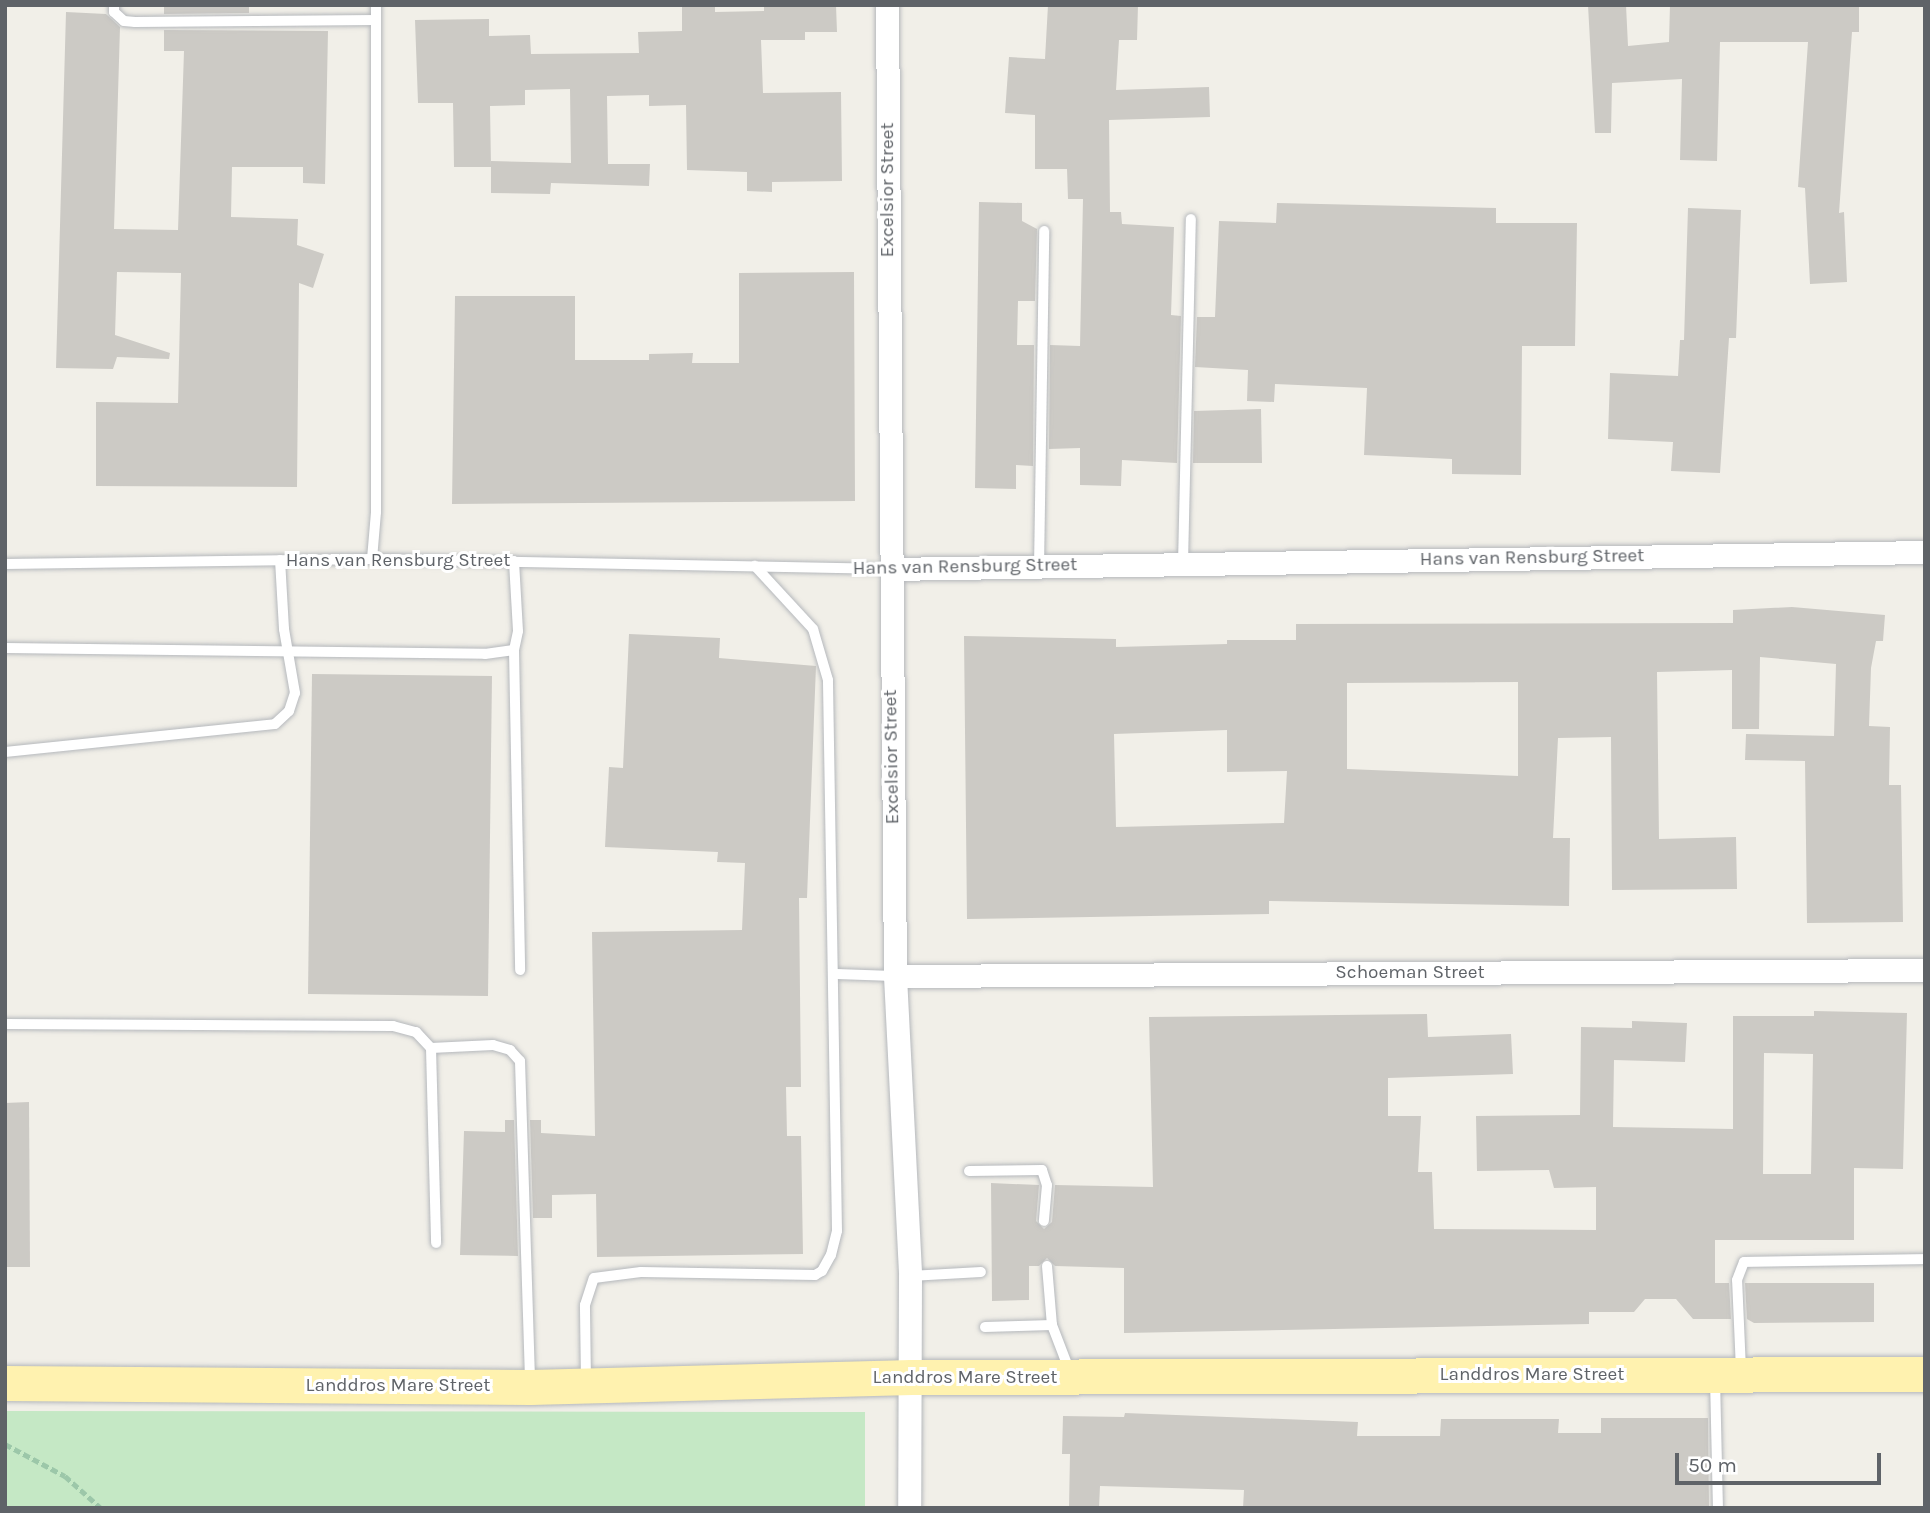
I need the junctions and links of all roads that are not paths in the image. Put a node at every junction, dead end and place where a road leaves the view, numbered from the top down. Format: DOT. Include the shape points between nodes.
graph roads {
  1 [pos="114,5"];
  2 [pos="376,5"];
  3 [pos="887,5"];
  4 [pos="376,20"];
  5 [pos="1191,219"];
  6 [pos="1044,231"];
  7 [pos="1925,552"];
  8 [pos="372,559"];
  9 [pos="280,560"];
  10 [pos="514,561"];
  11 [pos="5,564"];
  12 [pos="1183,564"];
  13 [pos="755,566"];
  14 [pos="1039,567"];
  15 [pos="890,569"];
  16 [pos="5,648"];
  17 [pos="289,650"];
  18 [pos="514,650"];
  19 [pos="5,752"];
  20 [pos="520,970"];
  21 [pos="1925,970"];
  22 [pos="835,974"];
  23 [pos="895,976"];
  24 [pos="5,1024"];
  25 [pos="431,1048"];
  26 [pos="969,1171"];
  27 [pos="1044,1221"];
  28 [pos="436,1243"];
  29 [pos="1925,1259"];
  30 [pos="1047,1266"];
  31 [pos="981,1272"];
  32 [pos="911,1276"];
  33 [pos="1052,1325"];
  34 [pos="985,1327"];
  35 [pos="1728,1374"];
  36 [pos="1925,1374"];
  37 [pos="912,1377"];
  38 [pos="1073,1377"];
  39 [pos="5,1382"];
  40 [pos="586,1384"];
  41 [pos="530,1387"];
  42 [pos="909,1508"];
  43 [pos="1718,1508"];
  1 -- 4 [label="lane" via="114,12 124,21 135,22"];
  2 -- 4 [label="lane"];
  3 -- 15 [label="street, Excelsior Street"];
  4 -- 8 [label="lane" via="376,512"];
  5 -- 12 [label="lane"];
  6 -- 14 [label="lane"];
  7 -- 12 [label="street, Hans van Rensburg Street"];
  8 -- 9 [label="lane, Hans van Rensburg Street"];
  8 -- 10 [label="lane, Hans van Rensburg Street"];
  9 -- 11 [label="lane, Hans van Rensburg Street"];
  9 -- 17 [label="lane"];
  10 -- 13 [label="lane, Hans van Rensburg Street"];
  10 -- 18 [label="lane" via="518,631"];
  12 -- 14 [label="street, Hans van Rensburg Street"];
  13 -- 15 [label="lane, Hans van Rensburg Street"];
  13 -- 22 [label="lane" via="813,629 826,670"];
  14 -- 15 [label="street, Hans van Rensburg Street"];
  15 -- 23 [label="street, Excelsior Street"];
  16 -- 17 [label="lane"];
  17 -- 18 [label="lane" via="485,654"];
  17 -- 19 [label="lane" via="295,693 289,711 275,724"];
  18 -- 20 [label="lane"];
  21 -- 23 [label="street, Schoeman Street"];
  22 -- 23 [label="lane"];
  22 -- 40 [label="lane" via="838,1231 822,1271 630,1273 594,1278 585,1305"];
  23 -- 32 [label="street, Excelsior Street"];
  24 -- 25 [label="lane" via="393,1026 416,1032"];
  25 -- 28 [label="lane"];
  25 -- 41 [label="lane" via="494,1045 520,1061"];
  26 -- 27 [label="lane" via="1042,1170 1047,1185"];
  29 -- 35 [label="lane" via="1744,1262 1737,1280"];
  30 -- 33 [label="lane"];
  31 -- 32 [label="lane"];
  32 -- 37 [label="street, Excelsior Street"];
  33 -- 34 [label="lane"];
  33 -- 38 [label="lane"];
  35 -- 36 [label="main road, Landdros Mare Street"];
  35 -- 38 [label="main road, Landdros Mare Street"];
  35 -- 43 [label="lane"];
  37 -- 38 [label="main road, Landdros Mare Street"];
  37 -- 40 [label="main road, Landdros Mare Street"];
  37 -- 42 [label="street, Excelsior Street"];
  39 -- 41 [label="main road, Landdros Mare Street"];
  40 -- 41 [label="main road, Landdros Mare Street"];
}
